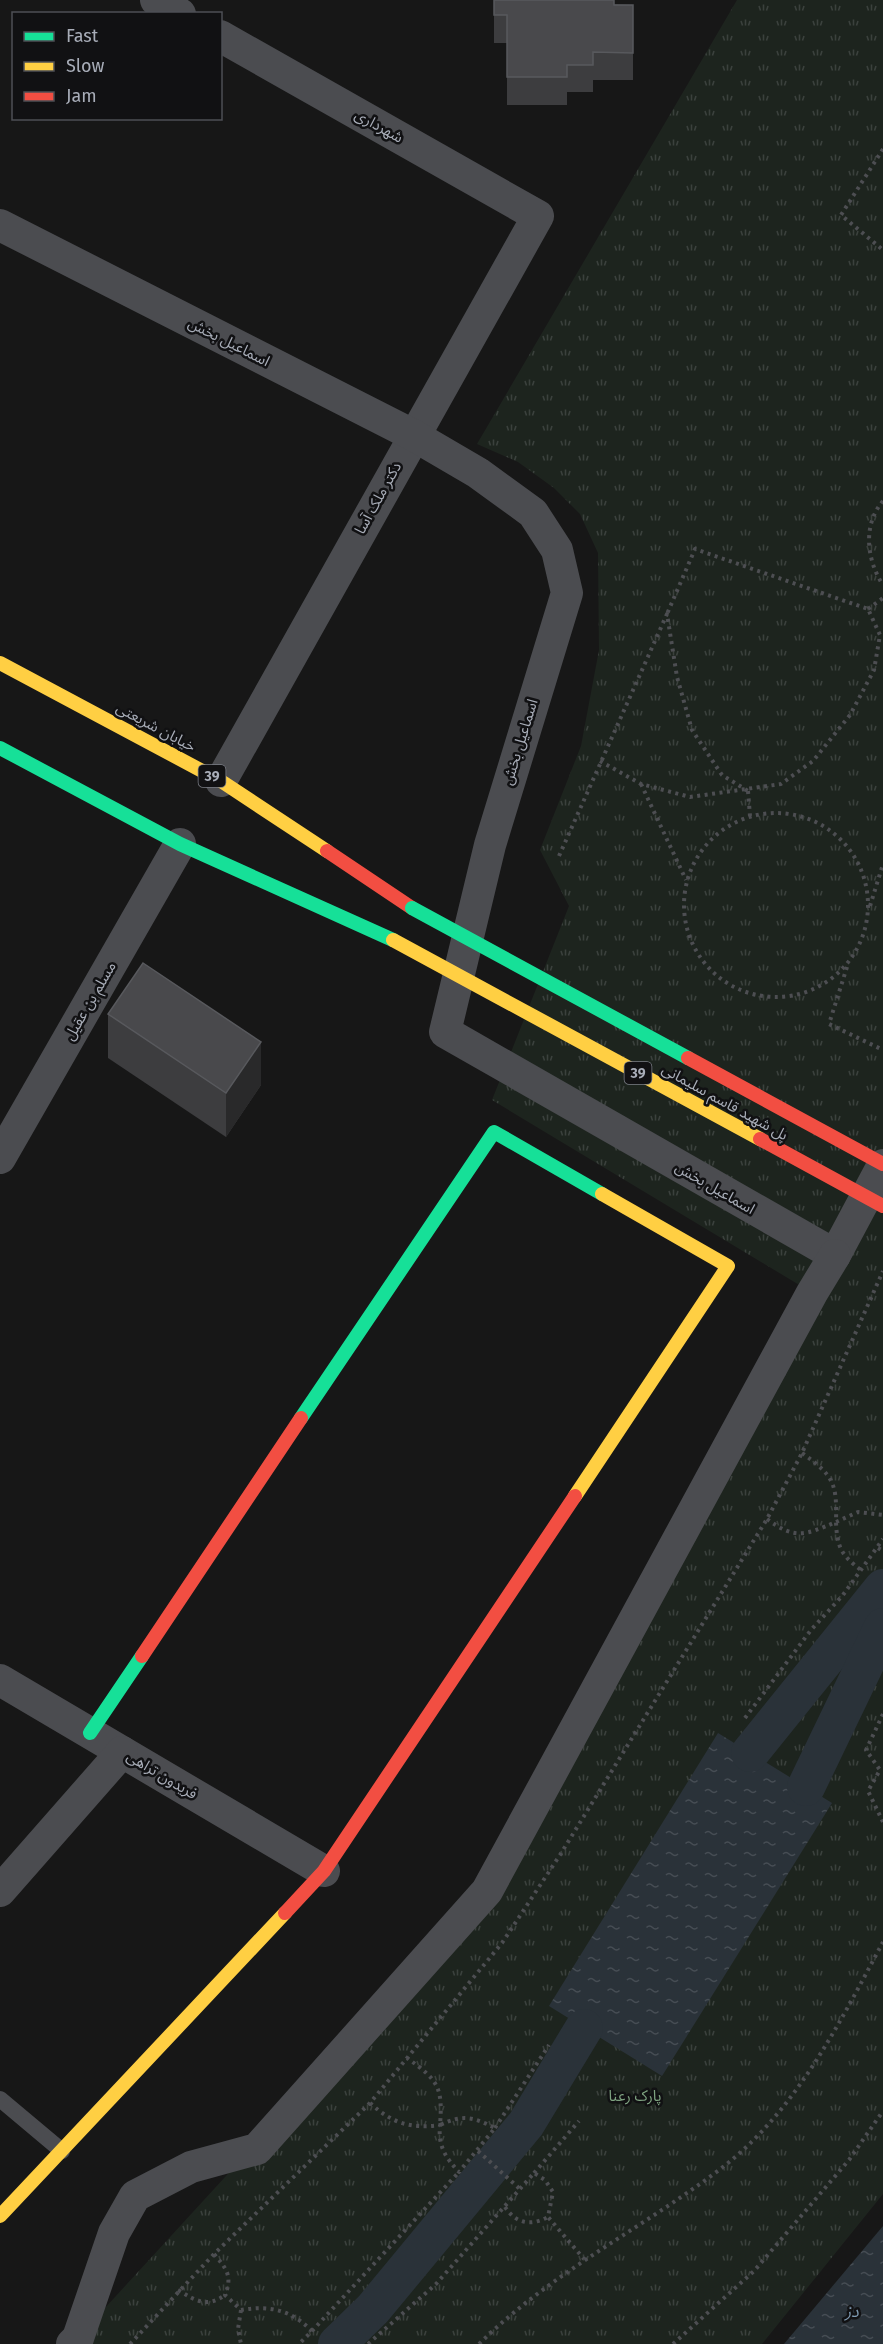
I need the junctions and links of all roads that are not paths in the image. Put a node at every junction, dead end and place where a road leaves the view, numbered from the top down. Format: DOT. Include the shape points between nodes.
graph roads {
  1 [pos="156,0"];
  2 [pos="177,12"];
  3 [pos="222,37"];
  4 [pos="538,216"];
  5 [pos="0,225"];
  6 [pos="413,435"];
  7 [pos="0,663"];
  8 [pos="0,748"];
  9 [pos="221,781"];
  10 [pos="180,844"];
  11 [pos="412,908"];
  12 [pos="3,1145"];
  13 [pos="883,1165"];
  14 [pos="883,1206"];
  15 [pos="835,1255"];
  16 [pos="0,1680"];
  17 [pos="90,1733"];
  18 [pos="122,1752"];
  19 [pos="324,1871"];
  20 [pos="0,1891"];
  21 [pos="0,2099"];
  22 [pos="62,2151"];
  23 [pos="0,2216"];
  24 [pos="72,2344"];
  1 -- 2 [label="street"];
  3 -- 4 [label="street, شهرداری"];
  4 -- 6 [label="street, دکتر ملک آسا"];
  5 -- 6 [label="street, اسماعیل بخش"];
  6 -- 9 [label="street, دکتر ملک آسا"];
  6 -- 15 [label="street, اسماعیل بخش" via="478,473 533,513 557,550 567,593 490,845 445,1032"];
  7 -- 9 [label="street, خیابان شریعتی / 39"];
  8 -- 10 [label="street, 39"];
  9 -- 11 [label="street, خیابان شریعتی / 39"];
  10 -- 12 [label="street, مسلم بن عقیل"];
  10 -- 14 [label="street, پل شهید قاسم سلیمانی / 39, bridge" via="393,940"];
  11 -- 13 [label="street, پل شهید قاسم سلیمانی / 39, bridge"];
  13 -- 15 [label="street"];
  15 -- 24 [label="street" via="487,1891 257,2149 190,2168 135,2196 114,2233 78,2338"];
  16 -- 17 [label="street, فریدون تراهی"];
  17 -- 18 [label="street, فریدون تراهی"];
  17 -- 19 [label="street" via="494,1132 728,1266"];
  18 -- 19 [label="street, فریدون تراهی"];
  18 -- 20 [label="street"];
  19 -- 22 [label="street"];
  21 -- 22 [label="lane"];
  22 -- 23 [label="street"];
}
